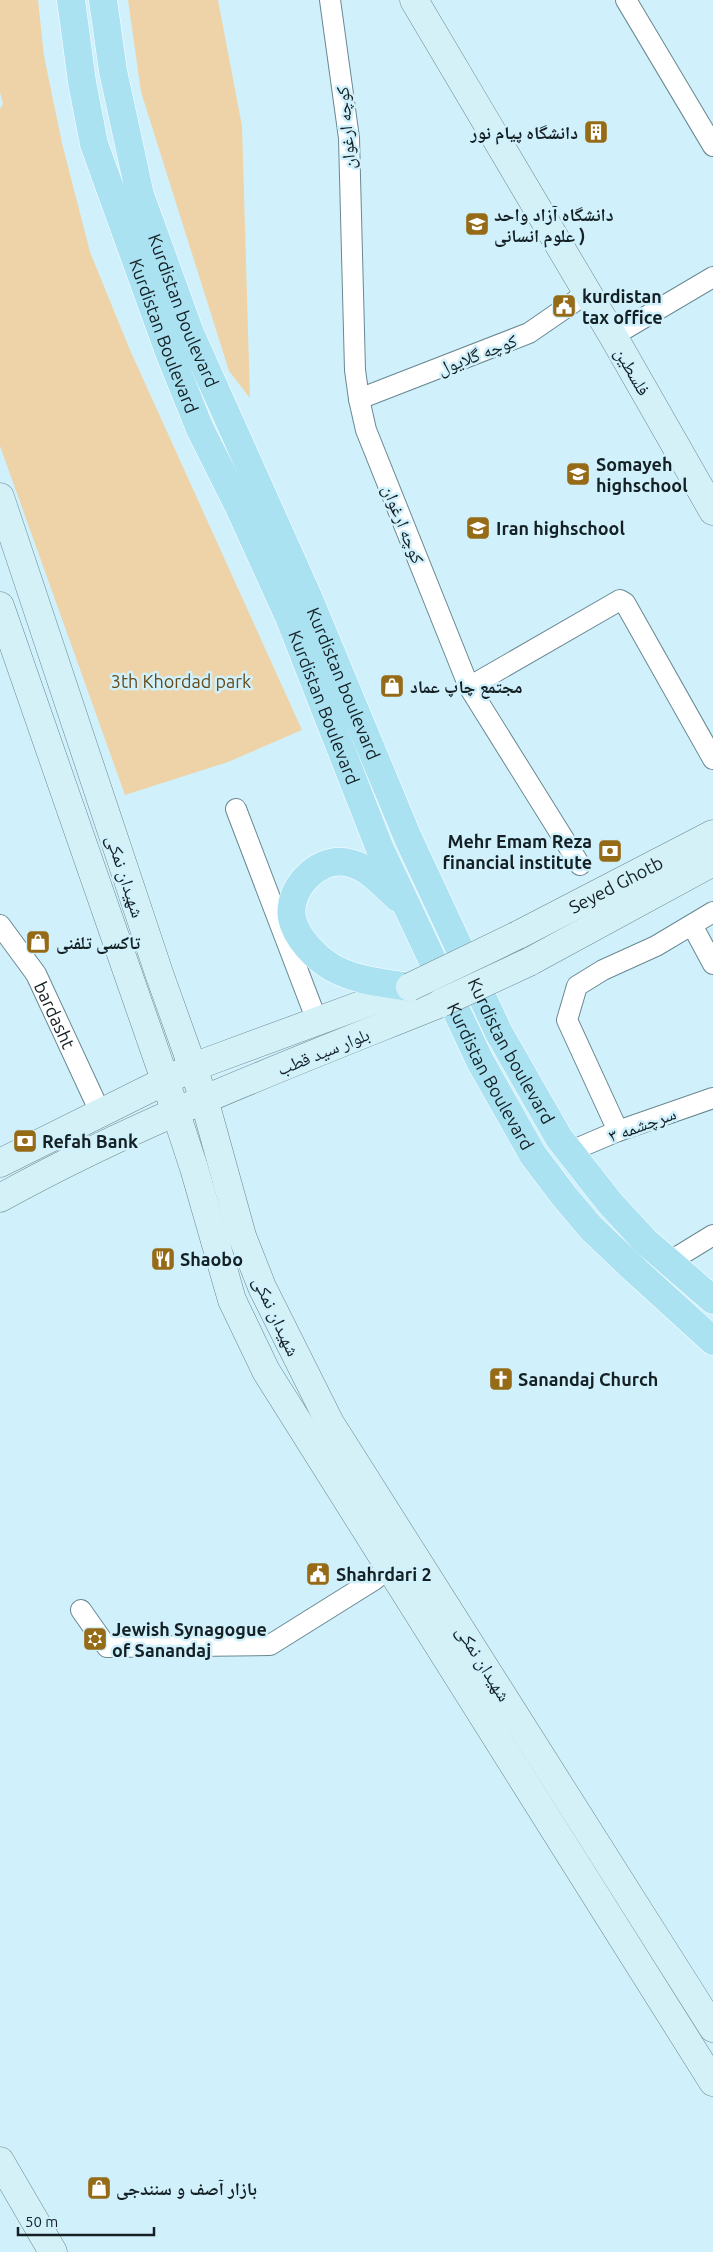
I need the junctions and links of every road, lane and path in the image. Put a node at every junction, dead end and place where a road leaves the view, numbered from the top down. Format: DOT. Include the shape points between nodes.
graph roads {
  1 [pos="71,0"];
  2 [pos="103,0"];
  3 [pos="330,0"];
  4 [pos="414,0"];
  5 [pos="626,0"];
  6 [pos="713,146"];
  7 [pos="713,277"];
  8 [pos="587,292"];
  9 [pos="613,336"];
  10 [pos="359,399"];
  11 [pos="0,496"];
  12 [pos="713,511"];
  13 [pos="0,606"];
  14 [pos="468,686"];
  15 [pos="713,759"];
  16 [pos="99,794"];
  17 [pos="68,805"];
  18 [pos="236,809"];
  19 [pos="713,834"];
  20 [pos="713,862"];
  21 [pos="580,865"];
  22 [pos="408,908"];
  23 [pos="713,912"];
  24 [pos="692,925"];
  25 [pos="0,926"];
  26 [pos="713,964"];
  27 [pos="472,974"];
  28 [pos="410,987"];
  29 [pos="444,992"];
  30 [pos="317,1021"];
  31 [pos="193,1066"];
  32 [pos="165,1080"];
  33 [pos="713,1098"];
  34 [pos="204,1099"];
  35 [pos="100,1112"];
  36 [pos="175,1112"];
  37 [pos="618,1131"];
  38 [pos="571,1151"];
  39 [pos="0,1163"];
  40 [pos="0,1198"];
  41 [pos="713,1235"];
  42 [pos="669,1262"];
  43 [pos="713,1300"];
  44 [pos="713,1341"];
  45 [pos="411,1548"];
  46 [pos="389,1568"];
  47 [pos="81,1610"];
  48 [pos="713,2028"];
  49 [pos="713,2082"];
  50 [pos="0,2161"];
  51 [pos="0,2190"];
  52 [pos="36,2252"];
  53 [pos="52,2252"];
  1 -- 22 [label="main road, Kurdistan Boulevard" via="94,144 143,285 200,429 240,507 289,618 380,848"];
  2 -- 27 [label="main road, Kurdistan boulevard" via="113,71 140,195 186,324 309,599 408,838"];
  3 -- 10 [label="street, کوچه ارغوان" via="348,138"];
  4 -- 8 [label="main road, فلسطین"];
  5 -- 6 [label="street"];
  7 -- 9 [label="street"];
  8 -- 9 [label="main road, فلسطین"];
  8 -- 10 [label="street, کوچه گلایول" via="529,333"];
  9 -- 12 [label="main road, فلسطین"];
  10 -- 14 [label="street, کوچه ارغوان" via="366,430"];
  11 -- 16 [label="main road, شهیدان نمکی"];
  13 -- 17 [label="main road, شهیدان نمکی"];
  14 -- 15 [label="street" via="620,600 625,603"];
  14 -- 21 [label="street, کوچه ارغوان"];
  16 -- 17 [label="main road"];
  16 -- 31 [label="main road, شهیدان نمکی"];
  17 -- 32 [label="main road, شهیدان نمکی"];
  18 -- 30 [label="street"];
  19 -- 28 [label="main road, Seyed Ghotb, bridge"];
  20 -- 29 [label="main road, Seyed Ghotb, bridge" via="529,962"];
  22 -- 28 [label="main road" via="371,873 345,862 324,865 305,877 294,896 292,917 299,936 331,967 360,980"];
  22 -- 29 [label="main road, Kurdistan Boulevard"];
  23 -- 24 [label="street"];
  24 -- 26 [label="street"];
  24 -- 37 [label="street" via="577,986 567,1020"];
  25 -- 35 [label="street, bardasht" via="36,974"];
  27 -- 29 [label="main road"];
  27 -- 38 [label="main road, Kurdistan boulevard" via="529,1088"];
  28 -- 30 [label="main road, بلوار سید قطب"];
  29 -- 34 [label="main road, بلوار سید قطب"];
  29 -- 44 [label="main road, Kurdistan Boulevard" via="524,1139 564,1196 591,1228"];
  30 -- 31 [label="main road, بلوار سید قطب"];
  31 -- 32 [label="main road, بلوار سید قطب"];
  31 -- 34 [label="main road, شهیدان نمکی"];
  32 -- 35 [label="main road, بلوار سید قطب"];
  32 -- 36 [label="main road, شهیدان نمکی"];
  33 -- 37 [label="street, سرچشمه ۳"];
  34 -- 36 [label="main road, بلوار سید قطب"];
  34 -- 45 [label="main road, شهیدان نمکی" via="242,1236 262,1287 330,1423"];
  35 -- 39 [label="main road, بلوار سید قطب"];
  36 -- 40 [label="main road, بلوار سید قطب" via="52,1169"];
  36 -- 46 [label="main road, شهیدان نمکی" via="232,1300 266,1371"];
  37 -- 38 [label="street, سرچشمه ۳"];
  38 -- 42 [label="main road, Kurdistan boulevard" via="644,1241"];
  41 -- 42 [label="street"];
  42 -- 43 [label="main road, Kurdistan boulevard"];
  45 -- 46 [label="main road"];
  45 -- 48 [label="main road, شهیدان نمکی"];
  46 -- 47 [label="street" via="270,1645 107,1646"];
  46 -- 49 [label="main road, شهیدان نمکی"];
  50 -- 53 [label="main road"];
  51 -- 52 [label="main road"];
}
